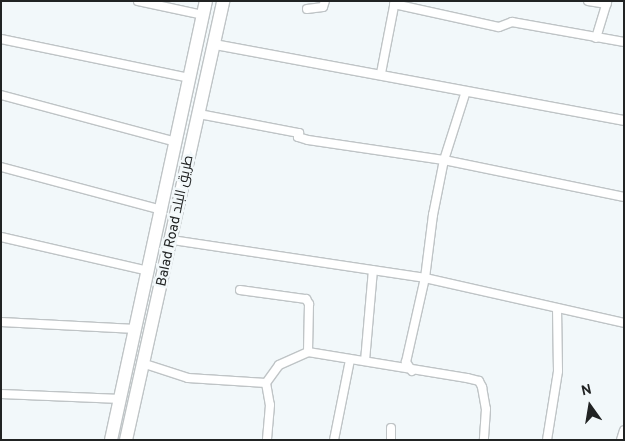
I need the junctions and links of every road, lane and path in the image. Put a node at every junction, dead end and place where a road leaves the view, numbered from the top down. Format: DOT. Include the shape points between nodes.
graph roads {
  1 [pos="138,1"];
  2 [pos="206,1"];
  3 [pos="223,1"];
  4 [pos="325,1"];
  5 [pos="588,1"];
  6 [pos="395,3"];
  7 [pos="607,3"];
  8 [pos="308,9"];
  9 [pos="203,16"];
  10 [pos="596,38"];
  11 [pos="1,39"];
  12 [pos="624,42"];
  13 [pos="214,44"];
  14 [pos="381,73"];
  15 [pos="189,78"];
  16 [pos="466,91"];
  17 [pos="1,95"];
  18 [pos="199,114"];
  19 [pos="624,120"];
  20 [pos="176,142"];
  21 [pos="444,160"];
  22 [pos="1,167"];
  23 [pos="624,197"];
  24 [pos="162,210"];
  25 [pos="1,237"];
  26 [pos="172,240"];
  27 [pos="373,270"];
  28 [pos="148,271"];
  29 [pos="425,278"];
  30 [pos="240,290"];
  31 [pos="557,308"];
  32 [pos="1,322"];
  33 [pos="624,323"];
  34 [pos="136,329"];
  35 [pos="308,352"];
  36 [pos="350,360"];
  37 [pos="365,362"];
  38 [pos="145,364"];
  39 [pos="412,371"];
  40 [pos="266,383"];
  41 [pos="1,394"];
  42 [pos="121,399"];
  43 [pos="391,428"];
  44 [pos="624,430"];
  45 [pos="111,440"];
  46 [pos="126,440"];
  47 [pos="267,440"];
  48 [pos="334,440"];
  49 [pos="391,440"];
  50 [pos="484,440"];
  51 [pos="547,440"];
  52 [pos="621,440"];
  1 -- 9 [label="street"];
  2 -- 9 [label="highway, Balad Road طريق البلد"];
  3 -- 13 [label="highway, Balad Road طريق البلد"];
  4 -- 8 [label="street" via="323,7"];
  5 -- 7 [label="street"];
  6 -- 10 [label="street" via="499,27 512,22"];
  6 -- 14 [label="street"];
  7 -- 10 [label="street"];
  9 -- 15 [label="highway, Balad Road طريق البلد"];
  10 -- 12 [label="street"];
  11 -- 15 [label="street"];
  13 -- 14 [label="street"];
  13 -- 18 [label="highway, Balad Road طريق البلد"];
  14 -- 16 [label="street"];
  15 -- 20 [label="highway, Balad Road طريق البلد"];
  16 -- 19 [label="street"];
  16 -- 21 [label="street"];
  17 -- 20 [label="street"];
  18 -- 21 [label="street" via="299,133 298,137 308,140"];
  18 -- 26 [label="highway, Balad Road طريق البلد"];
  20 -- 24 [label="highway, Balad Road طريق البلد"];
  21 -- 23 [label="street"];
  21 -- 29 [label="street"];
  22 -- 24 [label="street"];
  24 -- 28 [label="highway, Balad Road طريق البلد"];
  25 -- 28 [label="street"];
  26 -- 27 [label="street"];
  26 -- 38 [label="highway, Balad Road طريق البلد"];
  27 -- 29 [label="street"];
  27 -- 37 [label="street"];
  28 -- 34 [label="highway, Balad Road طريق البلد"];
  29 -- 31 [label="street"];
  29 -- 39 [label="street" via="406,362"];
  30 -- 35 [label="street" via="306,299 309,304"];
  31 -- 33 [label="street"];
  31 -- 51 [label="street" via="558,371"];
  32 -- 34 [label="street"];
  34 -- 42 [label="highway, Balad Road طريق البلد"];
  35 -- 36 [label="street"];
  35 -- 40 [label="street" via="279,365"];
  36 -- 37 [label="street"];
  36 -- 48 [label="street"];
  37 -- 39 [label="street"];
  38 -- 40 [label="street" via="188,378"];
  38 -- 46 [label="highway, Balad Road طريق البلد"];
  39 -- 50 [label="street" via="478,381 486,409"];
  40 -- 47 [label="street" via="270,405"];
  41 -- 42 [label="street"];
  42 -- 45 [label="highway, Balad Road طريق البلد"];
  43 -- 49 [label="street"];
  44 -- 52 [label="street"];
}
